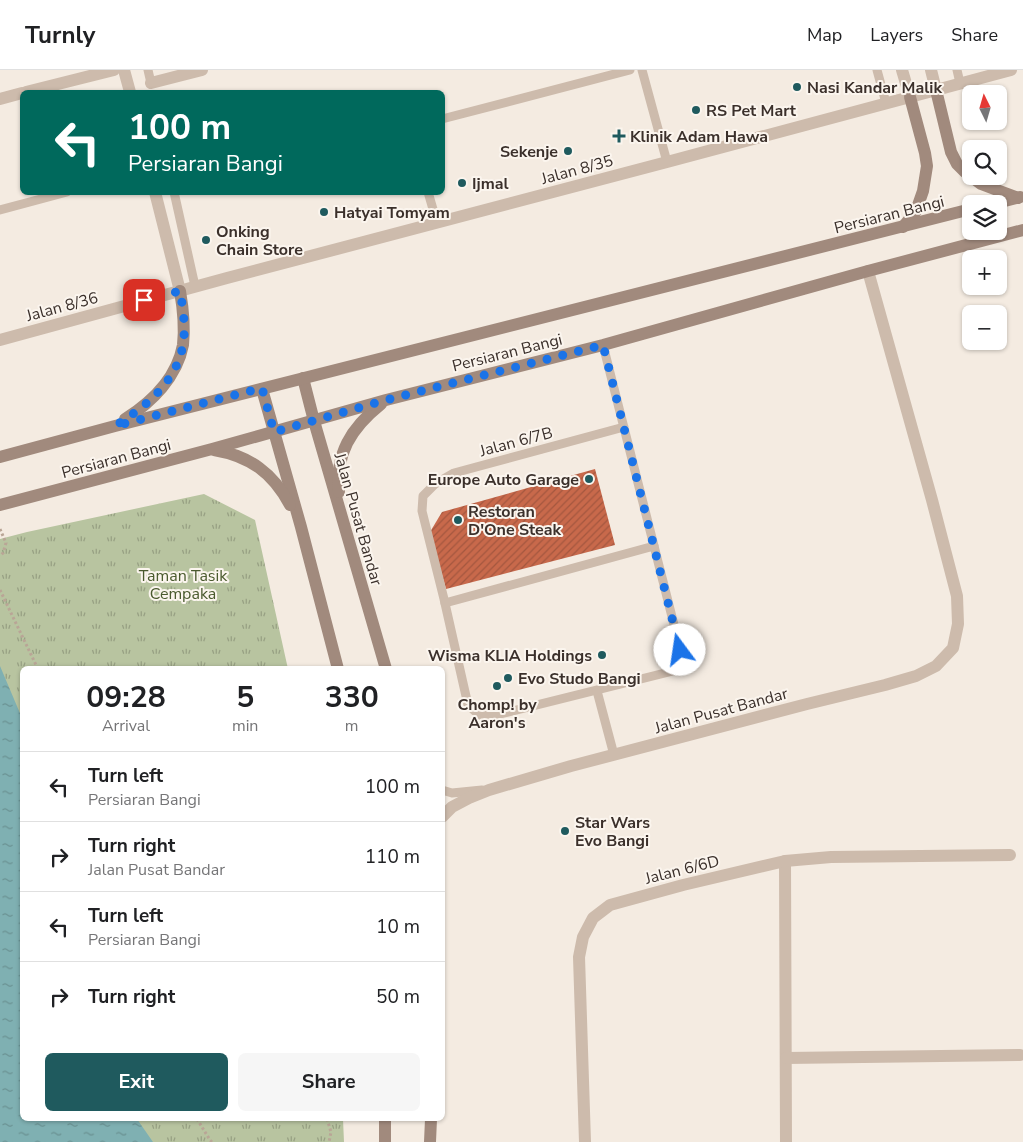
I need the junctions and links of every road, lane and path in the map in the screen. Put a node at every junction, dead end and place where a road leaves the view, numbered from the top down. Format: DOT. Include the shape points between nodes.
graph roads {
  1 [pos="114,70"];
  2 [pos="124,70"];
  3 [pos="148,70"];
  4 [pos="202,70"];
  5 [pos="630,70"];
  6 [pos="642,70"];
  7 [pos="877,70"];
  8 [pos="902,70"];
  9 [pos="931,70"];
  10 [pos="956,70"];
  11 [pos="1011,70"];
  12 [pos="152,83"];
  13 [pos="960,83"];
  14 [pos="34,90"];
  15 [pos="129,90"];
  16 [pos="936,90"];
  17 [pos="20,94"];
  18 [pos="910,97"];
  19 [pos="0,99"];
  20 [pos="886,103"];
  21 [pos="445,118"];
  22 [pos="667,162"];
  23 [pos="56,195"];
  24 [pos="156,195"];
  25 [pos="175,195"];
  26 [pos="429,195"];
  27 [pos="1020,197"];
  28 [pos="1007,200"];
  29 [pos="0,210"];
  30 [pos="962,211"];
  31 [pos="437,223"];
  32 [pos="903,227"];
  33 [pos="1023,230"];
  34 [pos="868,271"];
  35 [pos="195,286"];
  36 [pos="180,291"];
  37 [pos="0,340"];
  38 [pos="603,345"];
  39 [pos="303,378"];
  40 [pos="262,388"];
  41 [pos="386,400"];
  42 [pos="314,421"];
  43 [pos="115,426"];
  44 [pos="624,427"];
  45 [pos="274,432"];
  46 [pos="212,449"];
  47 [pos="0,458"];
  48 [pos="0,505"];
  49 [pos="341,516"];
  50 [pos="301,527"];
  51 [pos="0,529"];
  52 [pos="654,546"];
  53 [pos="0,556"];
  54 [pos="0,590"];
  55 [pos="445,604"];
  56 [pos="37,666"];
  57 [pos="337,666"];
  58 [pos="385,666"];
  59 [pos="597,690"];
  60 [pos="614,755"];
  61 [pos="489,790"];
  62 [pos="445,791"];
  63 [pos="445,814"];
  64 [pos="1010,856"];
  65 [pos="785,861"];
  66 [pos="1020,1055"];
  67 [pos="786,1058"];
  68 [pos="198,1121"];
  69 [pos="328,1121"];
  70 [pos="385,1121"];
  71 [pos="431,1121"];
  72 [pos="212,1142"];
  73 [pos="329,1142"];
  74 [pos="385,1142"];
  75 [pos="430,1142"];
  76 [pos="585,1142"];
  77 [pos="786,1142"];
  1 -- 14 [label="street"];
  2 -- 15 [label="street"];
  3 -- 12 [label="lane"];
  4 -- 12 [label="street"];
  5 -- 21 [label="lane"];
  6 -- 22 [label="lane"];
  7 -- 20 [label="lane"];
  8 -- 18 [label="street"];
  9 -- 16 [label="street"];
  10 -- 13 [label="lane"];
  11 -- 13 [label="street, Jalan 8/35"];
  13 -- 16 [label="street, Jalan 8/35"];
  16 -- 18 [label="street, Jalan 8/35"];
  16 -- 27 [label="main road" via="957,164 981,184"];
  17 -- 19 [label="street"];
  18 -- 20 [label="street, Jalan 8/35"];
  18 -- 32 [label="main road" via="927,166 916,212"];
  20 -- 22 [label="street, Jalan 8/35"];
  22 -- 31 [label="street, Jalan 8/35"];
  23 -- 29 [label="lane"];
  24 -- 36 [label="street"];
  25 -- 35 [label="lane"];
  26 -- 31 [label="lane"];
  27 -- 28 [label="main road"];
  30 -- 32 [label="main road, Persiaran Bangi"];
  31 -- 35 [label="street, Jalan 8/35"];
  32 -- 39 [label="main road, Persiaran Bangi"];
  33 -- 34 [label="main road, Persiaran Bangi"];
  34 -- 38 [label="main road, Persiaran Bangi"];
  34 -- 60 [label="street, Jalan Pusat Bandar" via="957,596 958,624 954,648 936,666 916,676"];
  35 -- 36 [label="street, Jalan 8/35"];
  36 -- 37 [label="street, Jalan 8/36"];
  36 -- 43 [label="main road" via="184,329 178,362 170,378 149,402"];
  38 -- 41 [label="main road, Persiaran Bangi"];
  38 -- 44 [label="lane"];
  39 -- 40 [label="main road, Persiaran Bangi"];
  39 -- 42 [label="main road, Jalan Pusat Bandar"];
  40 -- 43 [label="main road, Persiaran Bangi"];
  40 -- 45 [label="main road"];
  41 -- 42 [label="main road, Persiaran Bangi"];
  41 -- 49 [label="main road" via="368,414 344,449 338,472"];
  42 -- 45 [label="main road, Persiaran Bangi"];
  42 -- 49 [label="main road, Jalan Pusat Bandar"];
  43 -- 47 [label="main road, Persiaran Bangi"];
  44 -- 52 [label="lane"];
  44 -- 55 [label="lane, Jalan 6/7B" via="454,473 435,484 423,496 422,511"];
  45 -- 46 [label="main road, Persiaran Bangi"];
  45 -- 50 [label="main road"];
  46 -- 48 [label="main road, Persiaran Bangi"];
  46 -- 50 [label="main road" via="240,456 266,473 282,491"];
  49 -- 58 [label="main road, Jalan Pusat Bandar"];
  50 -- 57 [label="main road"];
  51 -- 53 [label="path" via="6,543"];
  52 -- 55 [label="lane"];
  52 -- 59 [label="lane" via="684,668"];
  54 -- 56 [label="path"];
  55 -- 59 [label="lane" via="468,704 479,715 492,716"];
  59 -- 60 [label="lane"];
  60 -- 61 [label="street, Jalan Pusat Bandar"];
  61 -- 62 [label="lane, Jalan Pusat Bandar"];
  61 -- 63 [label="street, Jalan Pusat Bandar" via="452,807"];
  64 -- 65 [label="street, Jalan 6/6D" via="831,857"];
  65 -- 67 [label="street"];
  65 -- 76 [label="street, Jalan 6/6D" via="610,905 593,918 583,937 579,957"];
  66 -- 67 [label="street"];
  67 -- 77 [label="street"];
  68 -- 72 [label="path"];
  69 -- 73 [label="path" via="331,1132"];
  70 -- 74 [label="main road"];
  71 -- 75 [label="main road"];
}
